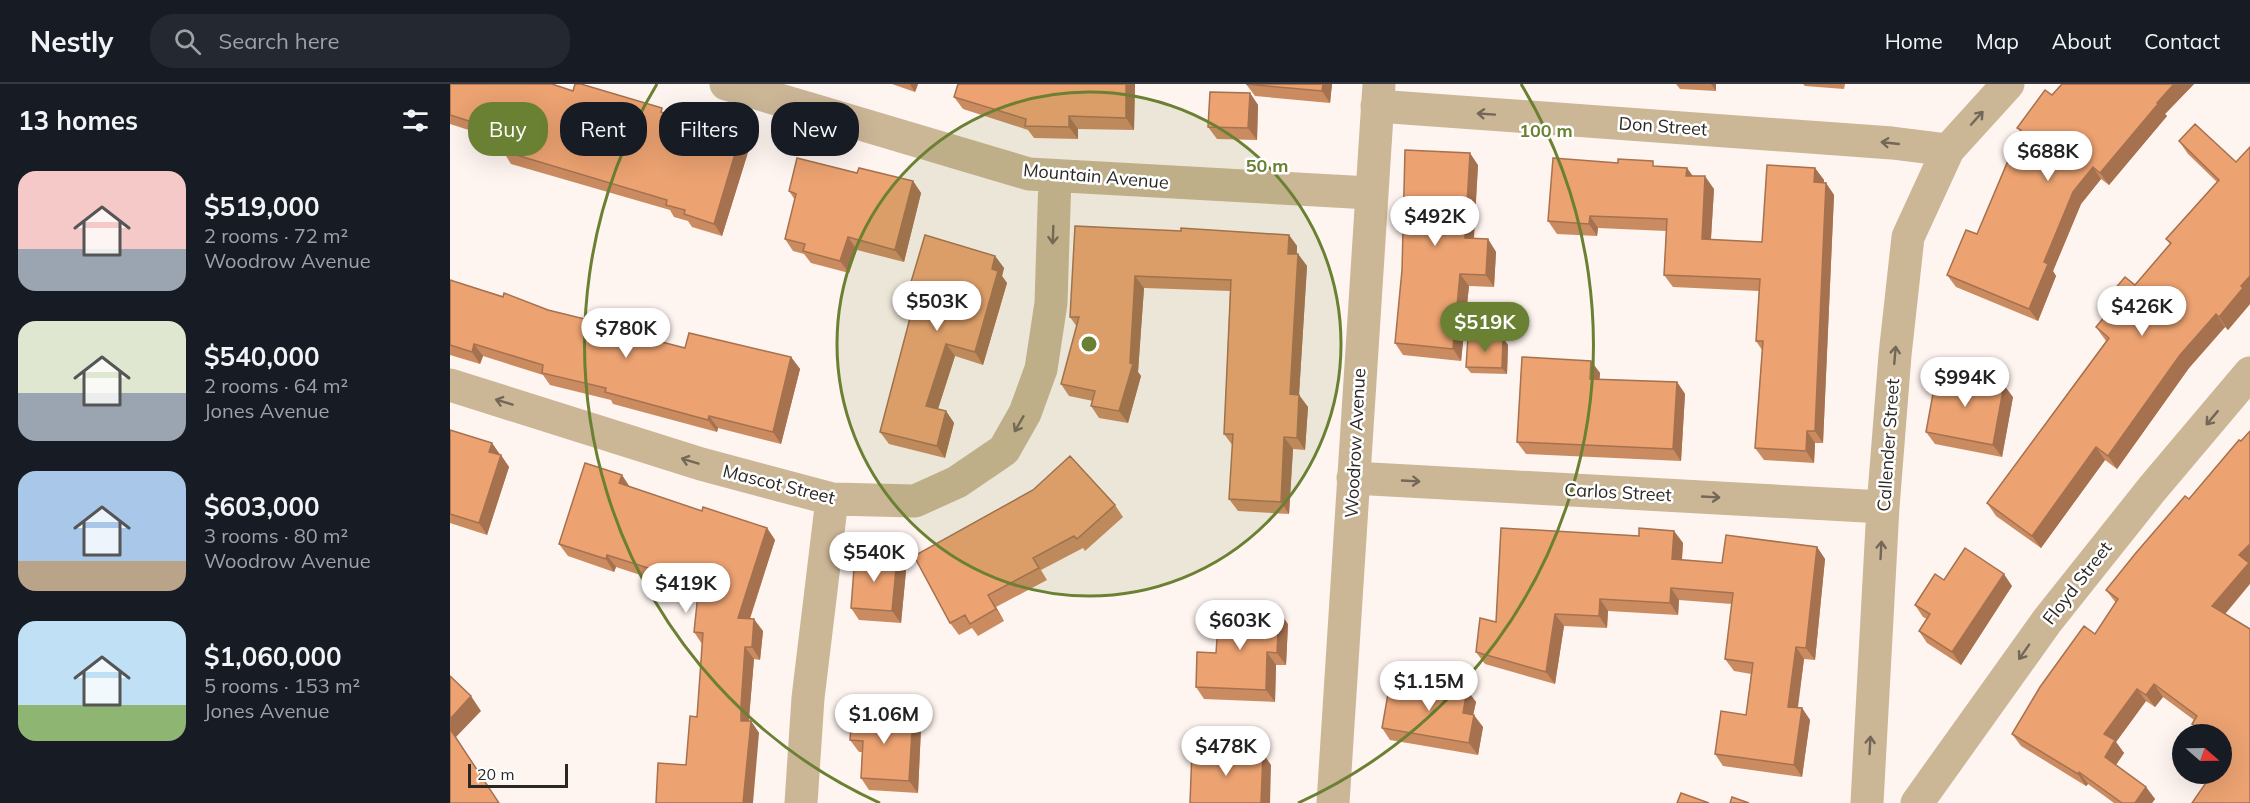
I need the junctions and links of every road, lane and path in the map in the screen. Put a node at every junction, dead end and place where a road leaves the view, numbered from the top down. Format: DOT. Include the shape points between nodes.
graph roads {
  1 [pos="726,84"];
  2 [pos="2008,84"];
  3 [pos="1378,95"];
  4 [pos="1948,150"];
  5 [pos="1055,176"];
  6 [pos="1370,193"];
  7 [pos="2250,374"];
  8 [pos="450,385"];
  9 [pos="1353,478"];
  10 [pos="832,499"];
  11 [pos="1883,507"];
  12 [pos="801,803"];
  13 [pos="1332,803"];
  14 [pos="1867,803"];
  15 [pos="1917,803"];
  1 -- 5 [label="street, Mountain Avenue" via="1029,174"];
  4 -- 2 [label="street, Callender Street, one-way"];
  4 -- 3 [label="street, Don Street, one-way"];
  3 -- 6 [label="street, Woodrow Avenue"];
  11 -- 4 [label="street, Callender Street, one-way" via="1908,237"];
  5 -- 6 [label="street, Mountain Avenue"];
  5 -- 10 [label="street, Mascot Street, one-way" via="1051,303 1041,369 1025,413 1004,450 957,482 915,501"];
  6 -- 9 [label="street, Woodrow Avenue"];
  7 -- 15 [label="street, Floyd Street, one-way" via="2047,621"];
  10 -- 8 [label="street, Mascot Street, one-way" via="701,464"];
  9 -- 11 [label="street, Carlos Street, one-way"];
  9 -- 13 [label="street, Woodrow Avenue"];
  10 -- 12 [label="street" via="808,698"];
  14 -- 11 [label="street, Callender Street, one-way"];
}
